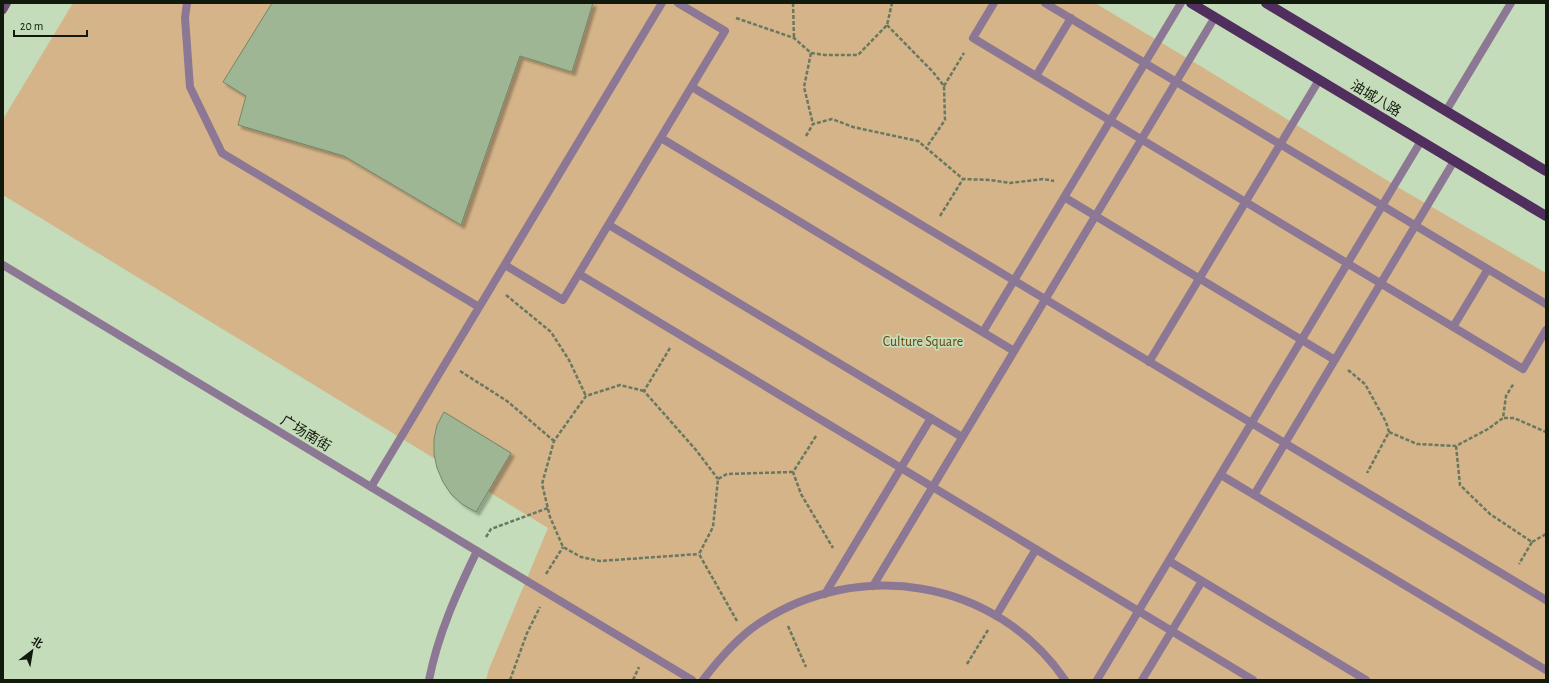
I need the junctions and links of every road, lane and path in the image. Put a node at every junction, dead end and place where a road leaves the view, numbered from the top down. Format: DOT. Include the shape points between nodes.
graph roads {
  1 [pos="7,3"];
  2 [pos="187,3"];
  3 [pos="662,3"];
  4 [pos="678,3"];
  5 [pos="793,3"];
  6 [pos="892,3"];
  7 [pos="994,3"];
  8 [pos="1045,3"];
  9 [pos="1181,3"];
  10 [pos="1191,3"];
  11 [pos="1266,3"];
  12 [pos="1511,3"];
  13 [pos="3,10"];
  14 [pos="1215,17"];
  15 [pos="1071,18"];
  16 [pos="887,25"];
  17 [pos="725,31"];
  18 [pos="794,38"];
  19 [pos="973,38"];
  20 [pos="811,53"];
  21 [pos="1145,63"];
  22 [pos="1036,76"];
  23 [pos="1319,80"];
  24 [pos="1176,82"];
  25 [pos="944,86"];
  26 [pos="692,87"];
  27 [pos="1446,111"];
  28 [pos="1110,121"];
  29 [pos="813,124"];
  30 [pos="660,138"];
  31 [pos="1141,140"];
  32 [pos="1421,141"];
  33 [pos="1280,144"];
  34 [pos="926,148"];
  35 [pos="797,150"];
  36 [pos="1454,161"];
  37 [pos="1546,171"];
  38 [pos="963,179"];
  39 [pos="1069,189"];
  40 [pos="1064,197"];
  41 [pos="1245,202"];
  42 [pos="1382,206"];
  43 [pos="1095,216"];
  44 [pos="1546,216"];
  45 [pos="609,225"];
  46 [pos="1415,226"];
  47 [pos="931,230"];
  48 [pos="1347,264"];
  49 [pos="3,265"];
  50 [pos="504,265"];
  51 [pos="1488,269"];
  52 [pos="579,274"];
  53 [pos="1199,279"];
  54 [pos="1014,280"];
  55 [pos="1381,283"];
  56 [pos="493,284"];
  57 [pos="1045,299"];
  58 [pos="1546,304"];
  59 [pos="479,307"];
  60 [pos="1453,327"];
  61 [pos="1546,330"];
  62 [pos="983,332"];
  63 [pos="678,334"];
  64 [pos="1301,340"];
  65 [pos="1014,351"];
  66 [pos="1335,360"];
  67 [pos="446,362"];
  68 [pos="1149,362"];
  69 [pos="1523,369"];
  70 [pos="644,391"];
  71 [pos="586,396"];
  72 [pos="931,418"];
  73 [pos="1504,418"];
  74 [pos="824,422"];
  75 [pos="1252,423"];
  76 [pos="1389,432"];
  77 [pos="1546,432"];
  78 [pos="962,437"];
  79 [pos="554,441"];
  80 [pos="1285,443"];
  81 [pos="1456,446"];
  82 [pos="901,468"];
  83 [pos="793,472"];
  84 [pos="1220,475"];
  85 [pos="718,479"];
  86 [pos="371,487"];
  87 [pos="932,487"];
  88 [pos="1359,488"];
  89 [pos="1254,495"];
  90 [pos="548,508"];
  91 [pos="1546,534"];
  92 [pos="1532,542"];
  93 [pos="562,547"];
  94 [pos="1036,550"];
  95 [pos="477,551"];
  96 [pos="699,554"];
  97 [pos="1169,561"];
  98 [pos="844,563"];
  99 [pos="1510,578"];
  100 [pos="1202,581"];
  101 [pos="873,586"];
  102 [pos="538,587"];
  103 [pos="547,593"];
  104 [pos="825,594"];
  105 [pos="1546,600"];
  106 [pos="781,610"];
  107 [pos="1139,611"];
  108 [pos="996,616"];
  109 [pos="1172,631"];
  110 [pos="745,635"];
  111 [pos="968,664"];
  112 [pos="806,667"];
  113 [pos="1546,670"];
  114 [pos="429,680"];
  115 [pos="510,680"];
  116 [pos="692,680"];
  117 [pos="703,680"];
  118 [pos="1065,680"];
  119 [pos="1097,680"];
  120 [pos="1142,680"];
  121 [pos="1253,680"];
  122 [pos="1366,680"];
  1 -- 13 [label="main road"];
  2 -- 59 [label="street" via="185,18 190,87 222,153"];
  3 -- 50 [label="street"];
  4 -- 17 [label="street"];
  5 -- 18 [label="path"];
  6 -- 16 [label="path"];
  7 -- 19 [label="street"];
  8 -- 15 [label="street"];
  9 -- 21 [label="street"];
  10 -- 14 [label="main road, 油城八路"];
  11 -- 27 [label="main road, 油城八路"];
  12 -- 27 [label="street"];
  14 -- 23 [label="main road, 油城八路"];
  14 -- 24 [label="street"];
  15 -- 21 [label="street"];
  15 -- 22 [label="street"];
  16 -- 20 [label="path" via="858,56"];
  16 -- 25 [label="path"];
  17 -- 18 [label="path" via="733,17"];
  17 -- 26 [label="street"];
  18 -- 20 [label="path"];
  19 -- 22 [label="street"];
  19 -- 25 [label="path"];
  20 -- 29 [label="path" via="804,87"];
  21 -- 24 [label="street"];
  21 -- 28 [label="street"];
  22 -- 28 [label="street"];
  23 -- 32 [label="main road, 油城八路"];
  23 -- 33 [label="street"];
  24 -- 31 [label="street"];
  24 -- 33 [label="street"];
  25 -- 34 [label="path" via="945,120"];
  26 -- 30 [label="street"];
  26 -- 35 [label="street"];
  27 -- 37 [label="main road, 油城八路"];
  28 -- 31 [label="street"];
  28 -- 39 [label="street"];
  29 -- 34 [label="path" via="832,120 918,141"];
  29 -- 35 [label="path"];
  30 -- 45 [label="street"];
  30 -- 62 [label="street"];
  31 -- 41 [label="street"];
  31 -- 43 [label="street"];
  32 -- 36 [label="main road, 油城八路"];
  32 -- 42 [label="street"];
  33 -- 41 [label="street"];
  33 -- 42 [label="street"];
  34 -- 38 [label="path"];
  35 -- 47 [label="street"];
  36 -- 44 [label="main road, 油城八路"];
  36 -- 46 [label="street"];
  38 -- 39 [label="path" via="1010,183 1043,179 1055,181"];
  38 -- 47 [label="path"];
  39 -- 40 [label="street"];
  40 -- 43 [label="street"];
  40 -- 54 [label="street"];
  41 -- 48 [label="street"];
  41 -- 53 [label="street"];
  42 -- 46 [label="street"];
  42 -- 48 [label="street"];
  43 -- 53 [label="street"];
  43 -- 57 [label="street"];
  45 -- 52 [label="street"];
  45 -- 72 [label="street"];
  46 -- 51 [label="street"];
  46 -- 55 [label="street"];
  47 -- 54 [label="street"];
  48 -- 55 [label="street"];
  48 -- 64 [label="street"];
  49 -- 86 [label="street, 广场南街"];
  50 -- 52 [label="street" via="563,300"];
  50 -- 56 [label="street"];
  51 -- 58 [label="street"];
  51 -- 60 [label="street"];
  52 -- 63 [label="street"];
  53 -- 64 [label="street"];
  53 -- 68 [label="street"];
  54 -- 57 [label="street"];
  54 -- 62 [label="street"];
  55 -- 60 [label="street"];
  55 -- 66 [label="street"];
  56 -- 59 [label="street"];
  56 -- 71 [label="path" via="551,332 569,360"];
  57 -- 65 [label="street"];
  57 -- 68 [label="street"];
  59 -- 67 [label="street"];
  60 -- 69 [label="street"];
  61 -- 69 [label="street"];
  62 -- 65 [label="street"];
  63 -- 70 [label="path"];
  63 -- 74 [label="street"];
  64 -- 66 [label="street"];
  64 -- 75 [label="street"];
  65 -- 78 [label="street"];
  66 -- 76 [label="path" via="1365,384"];
  66 -- 80 [label="street"];
  67 -- 79 [label="path" via="508,401"];
  67 -- 86 [label="street"];
  68 -- 75 [label="street"];
  69 -- 73 [label="path" via="1506,396"];
  70 -- 71 [label="path" via="620,385"];
  70 -- 85 [label="path"];
  71 -- 79 [label="path"];
  72 -- 78 [label="street"];
  72 -- 82 [label="street"];
  73 -- 77 [label="path" via="1514,418"];
  73 -- 81 [label="path"];
  74 -- 82 [label="street"];
  74 -- 83 [label="path"];
  75 -- 80 [label="street"];
  75 -- 84 [label="street"];
  76 -- 81 [label="path" via="1417,444"];
  76 -- 88 [label="path"];
  78 -- 87 [label="street"];
  79 -- 90 [label="path" via="542,484"];
  80 -- 88 [label="street"];
  80 -- 89 [label="street"];
  81 -- 92 [label="path" via="1460,485 1490,514"];
  82 -- 87 [label="street"];
  82 -- 98 [label="street"];
  83 -- 85 [label="path" via="727,474"];
  83 -- 98 [label="path" via="801,494"];
  84 -- 89 [label="street"];
  84 -- 97 [label="street"];
  85 -- 96 [label="path" via="713,527"];
  86 -- 95 [label="street, 广场南街"];
  87 -- 94 [label="street"];
  87 -- 101 [label="street"];
  88 -- 99 [label="street"];
  89 -- 113 [label="street"];
  90 -- 93 [label="path"];
  90 -- 95 [label="path" via="491,529"];
  91 -- 92 [label="path"];
  92 -- 99 [label="path"];
  93 -- 96 [label="path" via="581,557 600,561"];
  93 -- 102 [label="path"];
  94 -- 107 [label="street"];
  94 -- 108 [label="street"];
  95 -- 102 [label="street, 广场南街"];
  95 -- 114 [label="street" via="444,626"];
  96 -- 110 [label="path"];
  97 -- 100 [label="street"];
  97 -- 107 [label="street"];
  98 -- 104 [label="street"];
  99 -- 105 [label="street"];
  100 -- 109 [label="street"];
  100 -- 122 [label="street"];
  101 -- 104 [label="street"];
  101 -- 108 [label="street" via="916,588 944,593 970,602"];
  102 -- 103 [label="street, 广场南街"];
  103 -- 115 [label="path" via="527,633"];
  103 -- 116 [label="street, 广场南街"];
  104 -- 106 [label="street"];
  106 -- 110 [label="street"];
  106 -- 112 [label="path"];
  107 -- 109 [label="street"];
  107 -- 119 [label="street"];
  108 -- 111 [label="path"];
  108 -- 118 [label="street" via="1040,650"];
  109 -- 120 [label="street"];
  109 -- 121 [label="street"];
  110 -- 117 [label="street" via="716,662"];
}
